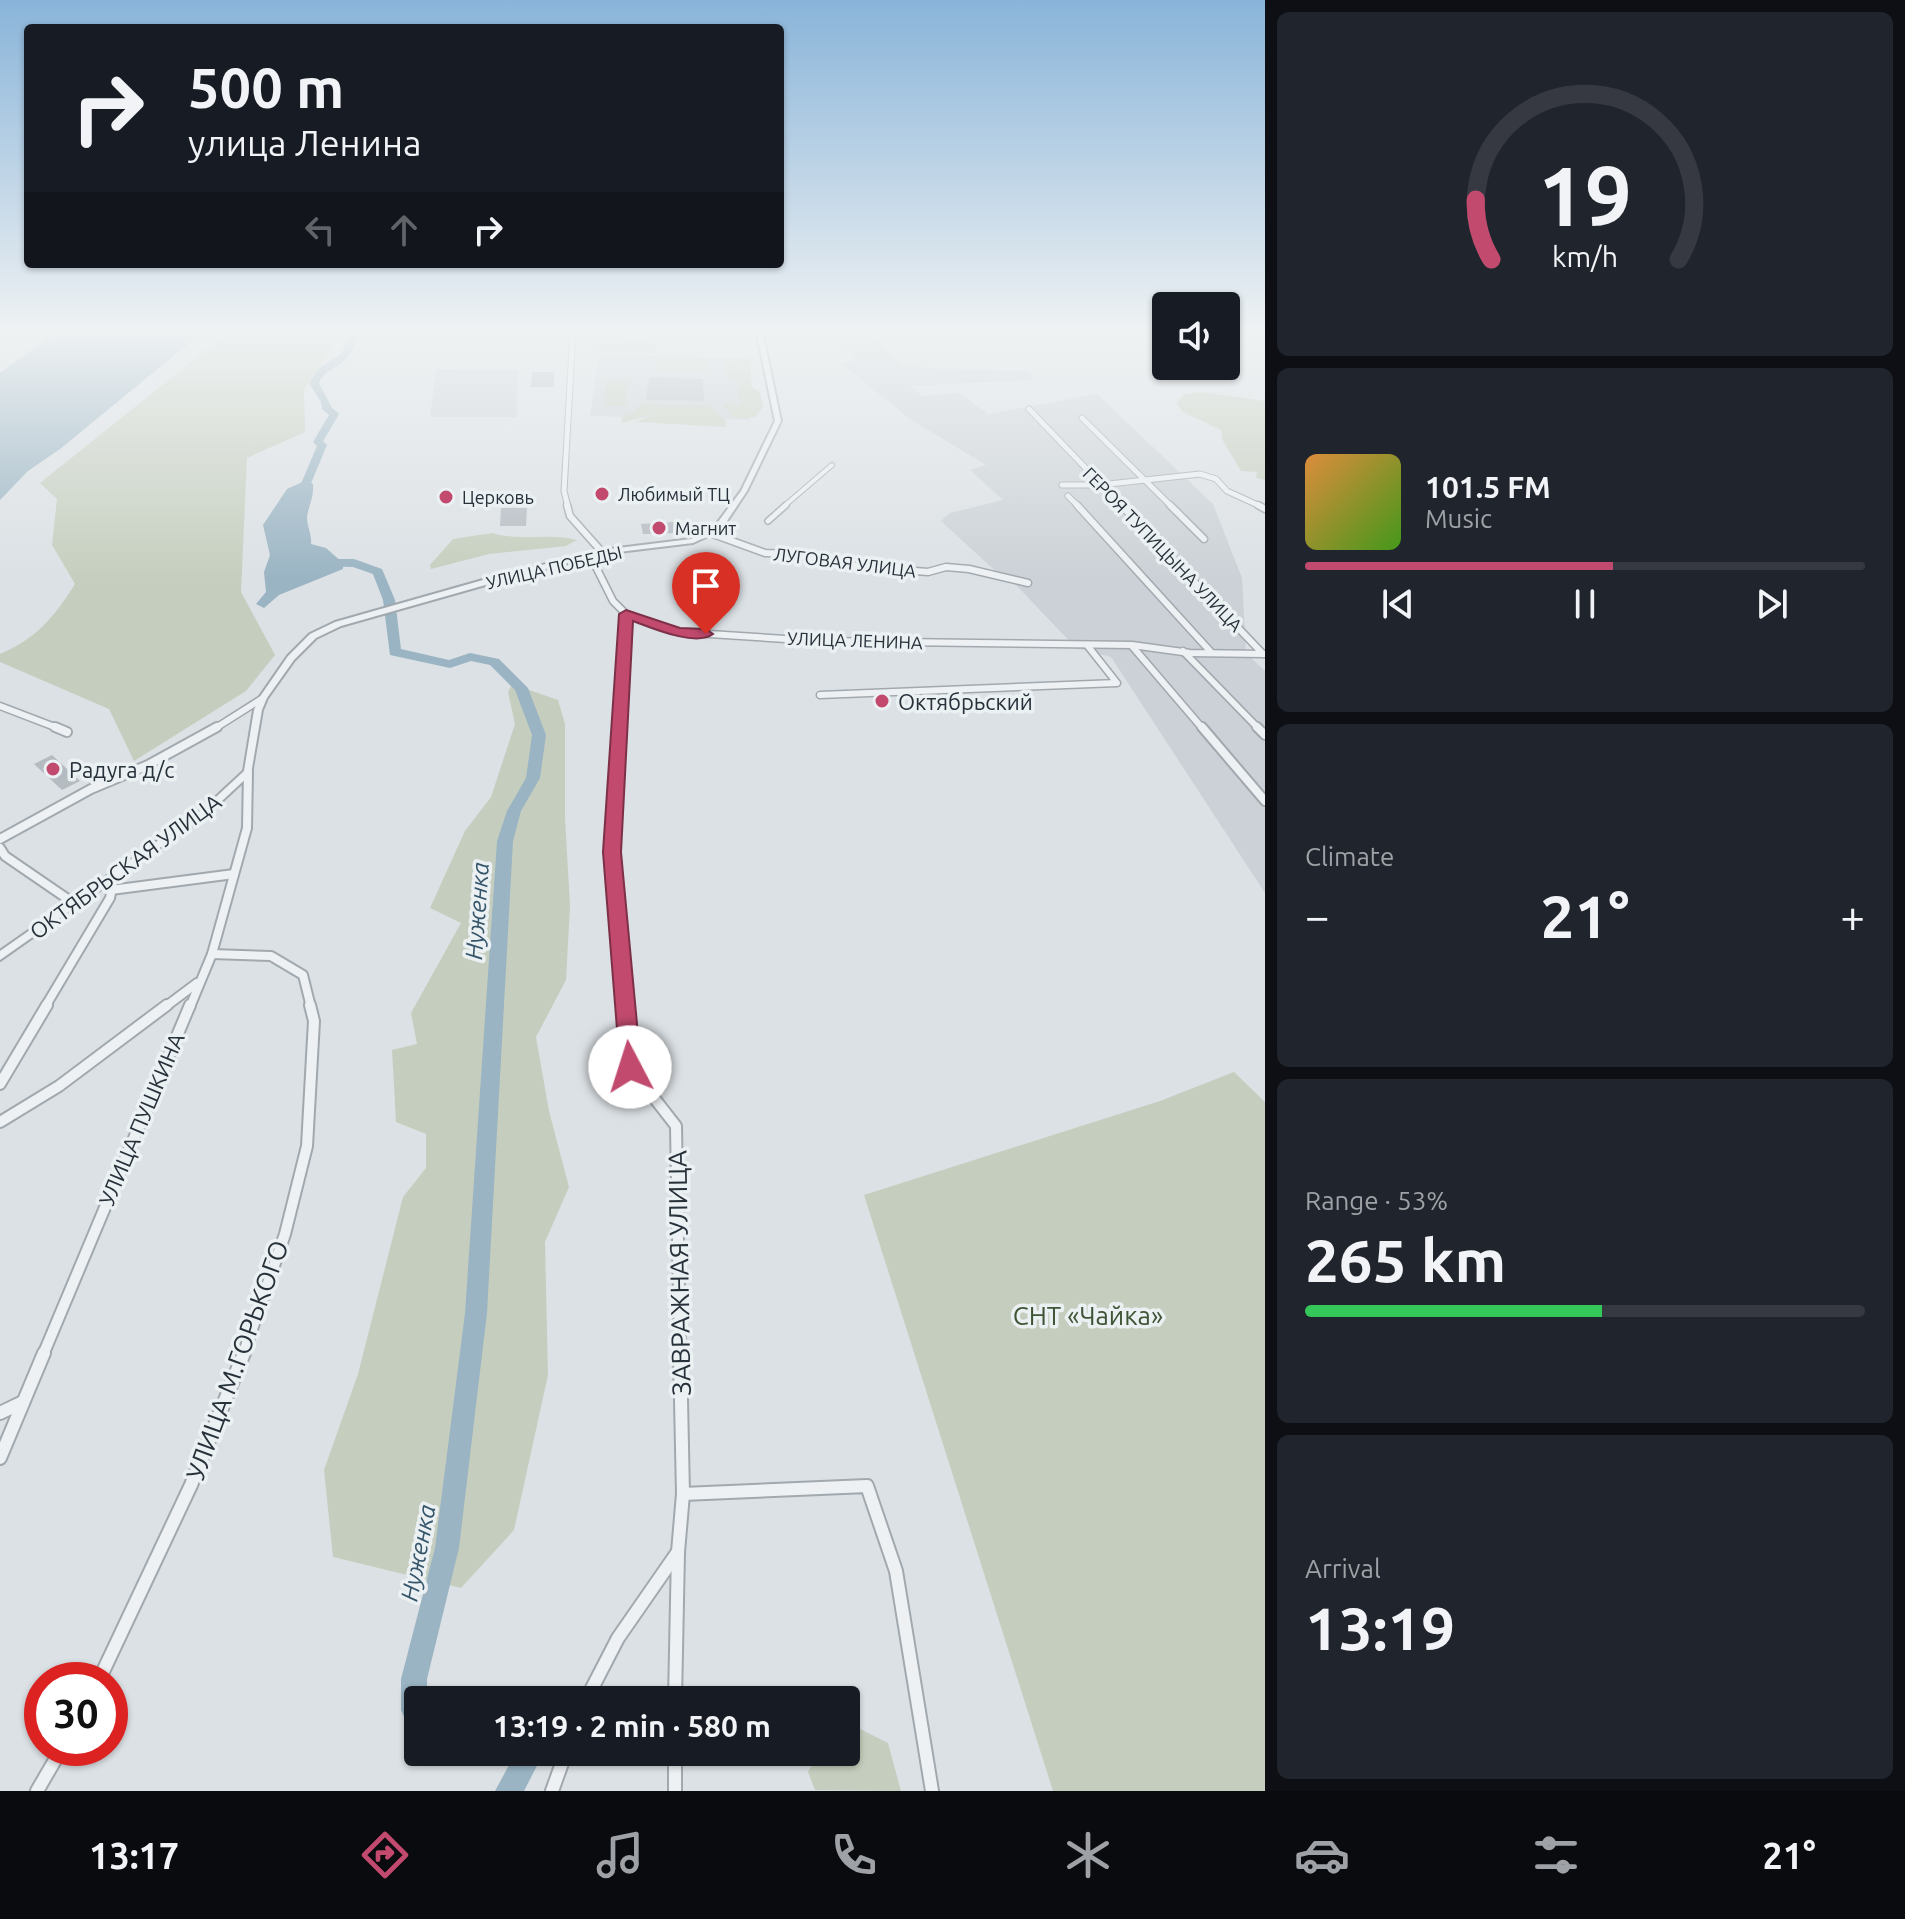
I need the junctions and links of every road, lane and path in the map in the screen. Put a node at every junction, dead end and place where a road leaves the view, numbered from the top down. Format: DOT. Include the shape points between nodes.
graph roads {
  1 [pos="568,414"];
  2 [pos="776,414"];
  3 [pos="1033,414"];
  4 [pos="1082,418"];
  5 [pos="832,465"];
  6 [pos="1146,481"];
  7 [pos="1062,485"];
  8 [pos="1100,485"];
  9 [pos="1068,496"];
  10 [pos="1264,507"];
  11 [pos="768,521"];
  12 [pos="710,533"];
  13 [pos="1204,539"];
  14 [pos="602,552"];
  15 [pos="590,555"];
  16 [pos="1028,583"];
  17 [pos="626,614"];
  18 [pos="1087,645"];
  19 [pos="1132,645"];
  20 [pos="1182,651"];
  21 [pos="1210,651"];
  22 [pos="1264,654"];
  23 [pos="820,695"];
  24 [pos="263,698"];
  25 [pos="0,706"];
  26 [pos="67,732"];
  27 [pos="1265,735"];
  28 [pos="248,772"];
  29 [pos="1265,801"];
  30 [pos="0,839"];
  31 [pos="0,848"];
  32 [pos="234,874"];
  33 [pos="114,877"];
  34 [pos="111,890"];
  35 [pos="75,904"];
  36 [pos="212,954"];
  37 [pos="0,956"];
  38 [pos="198,982"];
  39 [pos="0,1084"];
  40 [pos="0,1122"];
  41 [pos="24,1402"];
  42 [pos="0,1413"];
  43 [pos="0,1458"];
  44 [pos="683,1494"];
  45 [pos="678,1552"];
  46 [pos="107,1662"];
  47 [pos="593,1686"];
  48 [pos="675,1686"];
  49 [pos="52,1766"];
  50 [pos="561,1766"];
  51 [pos="675,1766"];
  52 [pos="37,1791"];
  53 [pos="552,1791"];
  54 [pos="675,1791"];
  55 [pos="932,1791"];
  1 -- 14 [label="street" via="564,491 570,516"];
  2 -- 12 [label="street" via="778,421 744,491"];
  3 -- 8 [label="street, ГЕРОЯ ТУПИЦЫНА УЛИЦА"];
  4 -- 6 [label="street"];
  5 -- 11 [label="street"];
  6 -- 8 [label="street"];
  6 -- 10 [label="street" via="1200,474"];
  6 -- 13 [label="street"];
  7 -- 8 [label="street"];
  8 -- 22 [label="street, ГЕРОЯ ТУПИЦЫНА УЛИЦА"];
  9 -- 21 [label="street, ГЕРОЯ ТУПИЦЫНА УЛИЦА"];
  12 -- 14 [label="street, УЛИЦА ПОБЕДЫ" via="680,544"];
  12 -- 16 [label="street, ЛУГОВАЯ УЛИЦА" via="765,553 863,567 969,569"];
  14 -- 15 [label="street, УЛИЦА ПОБЕДЫ"];
  15 -- 17 [label="street" via="613,601"];
  15 -- 24 [label="street, УЛИЦА ПОБЕДЫ" via="338,624 313,636"];
  17 -- 18 [label="street, УЛИЦА ЛЕНИНА" via="678,632 817,641"];
  17 -- 44 [label="street, ЗАВРАЖНАЯ УЛИЦА" via="612,852 630,1067 676,1126"];
  18 -- 19 [label="street, УЛИЦА ЛЕНИНА"];
  18 -- 23 [label="street" via="1117,683"];
  19 -- 20 [label="street, УЛИЦА ЛЕНИНА"];
  19 -- 29 [label="street"];
  20 -- 21 [label="street, УЛИЦА ЛЕНИНА"];
  20 -- 27 [label="street"];
  21 -- 22 [label="street, УЛИЦА ЛЕНИНА"];
  24 -- 28 [label="street"];
  24 -- 30 [label="street" via="197,740"];
  25 -- 26 [label="street"];
  28 -- 32 [label="street, УЛИЦА ПУШКИНА" via="247,828"];
  28 -- 33 [label="street, ОКТЯБРЬСКАЯ УЛИЦА" via="206,811"];
  31 -- 35 [label="street"];
  32 -- 34 [label="street"];
  32 -- 36 [label="street, УЛИЦА ПУШКИНА"];
  33 -- 34 [label="street"];
  33 -- 35 [label="street, ОКТЯБРЬСКАЯ УЛИЦА"];
  34 -- 39 [label="street"];
  35 -- 37 [label="street, ОКТЯБРЬСКАЯ УЛИЦА"];
  36 -- 38 [label="street, УЛИЦА ПУШКИНА"];
  36 -- 46 [label="street, УЛИЦА М.ГОРЬКОГО" via="271,956 303,975 314,1021 307,1146 268,1290 230,1393"];
  38 -- 40 [label="street" via="59,1086"];
  38 -- 41 [label="street, УЛИЦА ПУШКИНА"];
  41 -- 42 [label="street"];
  41 -- 43 [label="street, УЛИЦА ПУШКИНА"];
  44 -- 45 [label="street, ЗАВРАЖНАЯ УЛИЦА"];
  44 -- 55 [label="street" via="867,1486 896,1571"];
  45 -- 47 [label="street" via="618,1638"];
  45 -- 48 [label="street, ЗАВРАЖНАЯ УЛИЦА"];
  49 -- 52 [label="street"];
  50 -- 53 [label="street"];
  51 -- 54 [label="street"];
}
